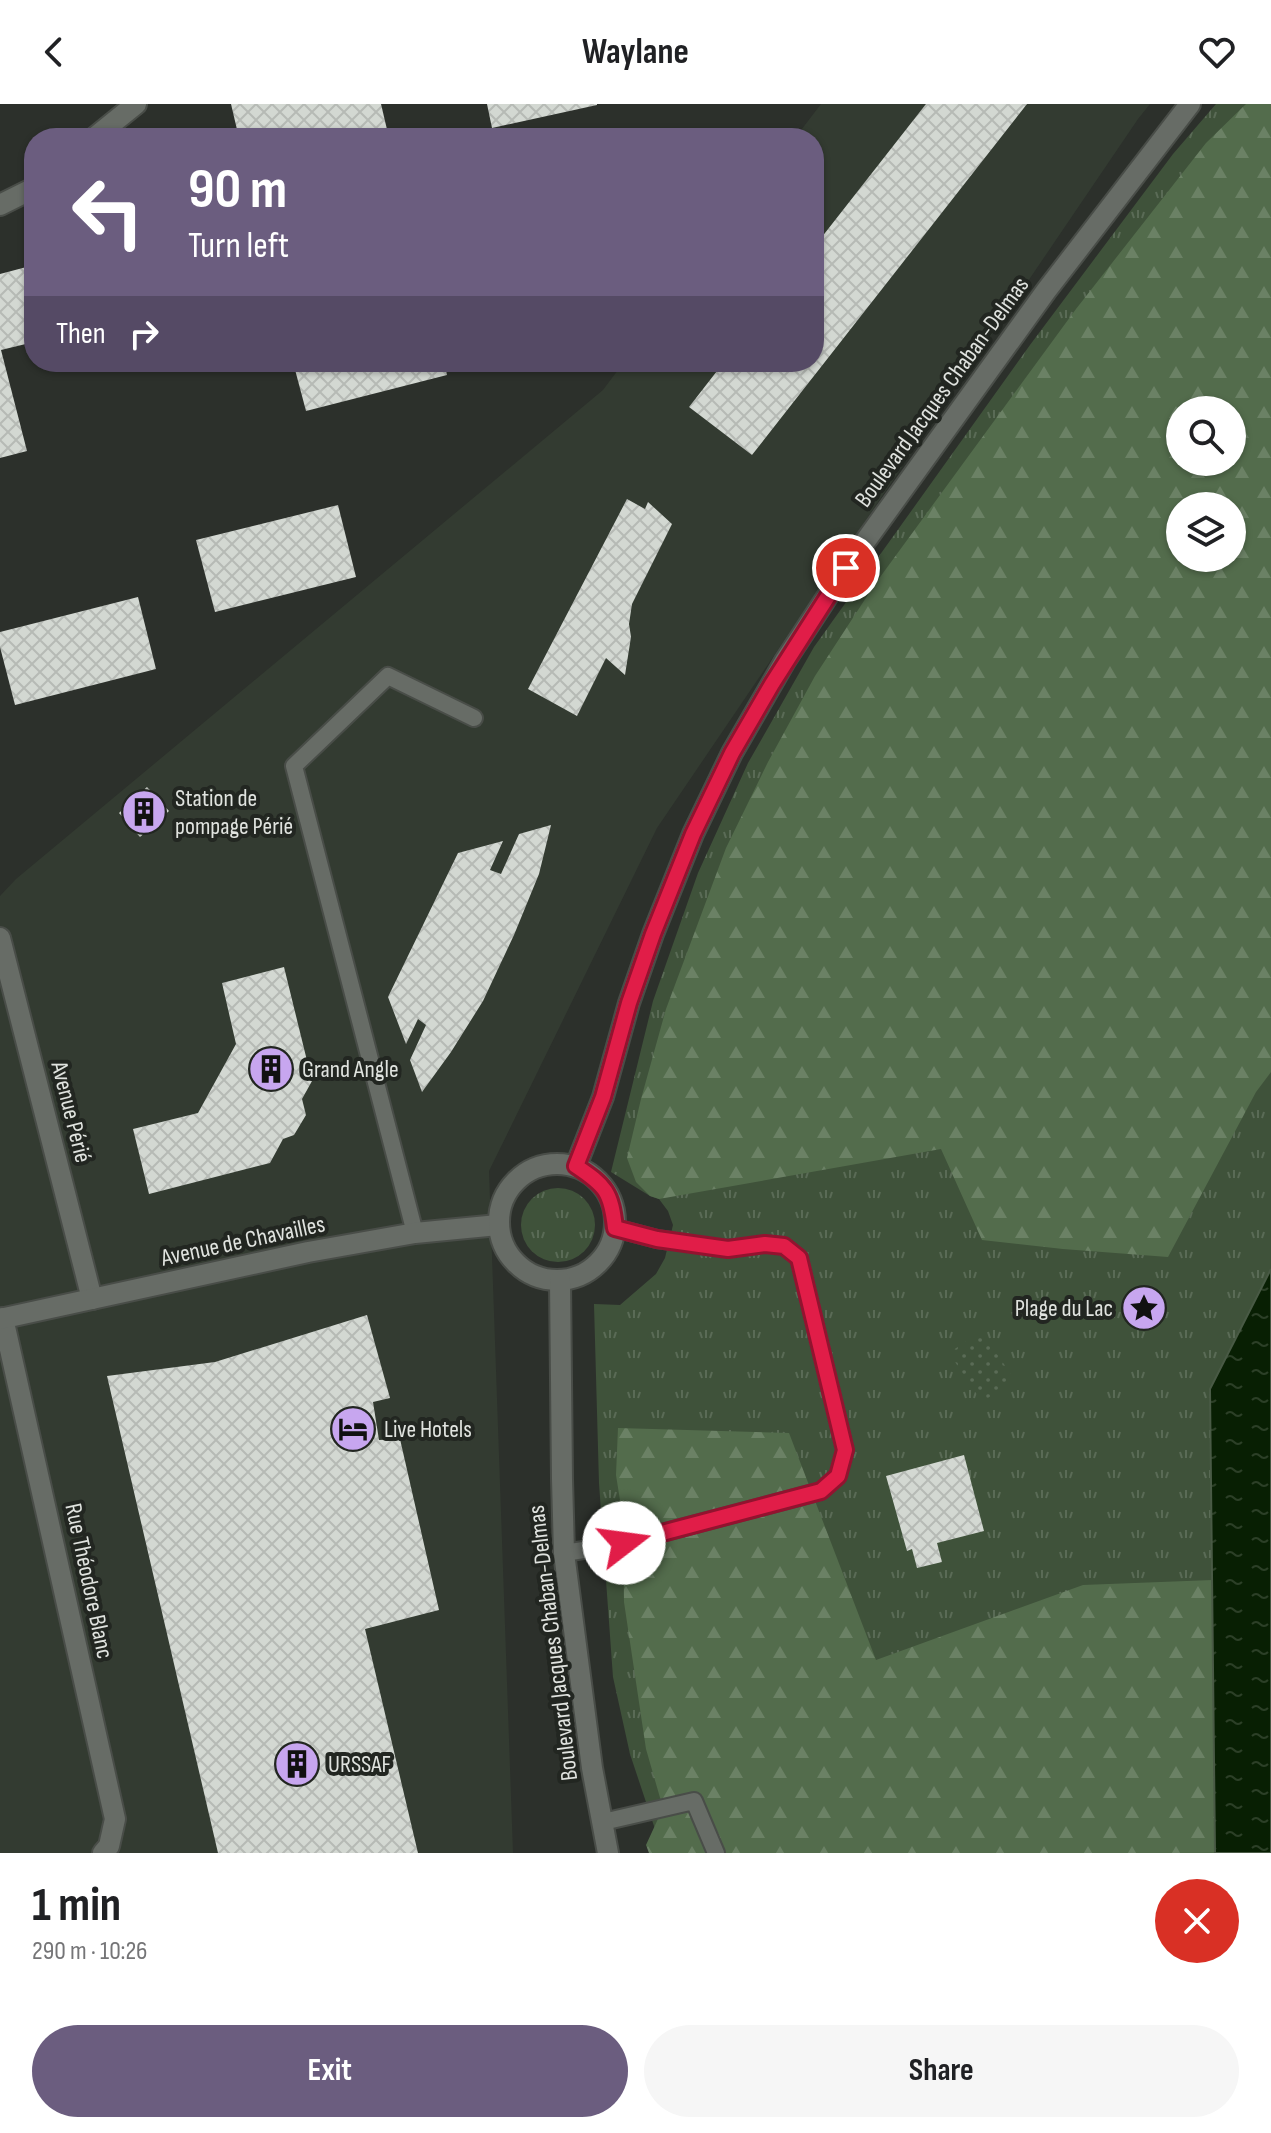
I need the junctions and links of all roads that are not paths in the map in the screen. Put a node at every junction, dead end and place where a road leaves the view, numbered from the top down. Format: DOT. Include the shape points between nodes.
graph roads {
  1 [pos="136,104"];
  2 [pos="1190,104"];
  3 [pos="106,128"];
  4 [pos="24,193"];
  5 [pos="0,205"];
  6 [pos="474,718"];
  7 [pos="0,938"];
  8 [pos="576,1166"];
  9 [pos="498,1225"];
  10 [pos="615,1228"];
  11 [pos="415,1233"];
  12 [pos="560,1281"];
  13 [pos="92,1299"];
  14 [pos="2,1318"];
  15 [pos="564,1553"];
  16 [pos="603,1822"];
  17 [pos="103,1853"];
  18 [pos="608,1853"];
  19 [pos="716,1853"];
  1 -- 3 [label="main road"];
  2 -- 8 [label="main road, Boulevard Jacques Chaban-Delmas" via="1037,304 785,661 693,834 653,934"];
  4 -- 5 [label="main road"];
  6 -- 11 [label="lane" via="388,676 294,766"];
  7 -- 13 [label="main road, Avenue Périé"];
  8 -- 9 [label="main road" via="548,1164 522,1175 504,1197"];
  8 -- 10 [label="main road" via="605,1191"];
  9 -- 11 [label="main road, Avenue de Chavailles"];
  9 -- 12 [label="main road" via="517,1266 537,1278"];
  10 -- 12 [label="main road" via="606,1254 586,1273"];
  10 -- 15 [label="lane" via="728,1249 784,1246 799,1258 845,1450 838,1476 821,1491 616,1545"];
  11 -- 13 [label="main road, Avenue de Chavailles"];
  12 -- 15 [label="main road, Boulevard Jacques Chaban-Delmas"];
  13 -- 14 [label="main road, Avenue de Chavailles"];
  14 -- 17 [label="main road, Rue Théodore Blanc" via="115,1819"];
  15 -- 16 [label="main road, Boulevard Jacques Chaban-Delmas"];
  16 -- 18 [label="main road, Boulevard Jacques Chaban-Delmas"];
  16 -- 19 [label="lane" via="694,1801"];
}
